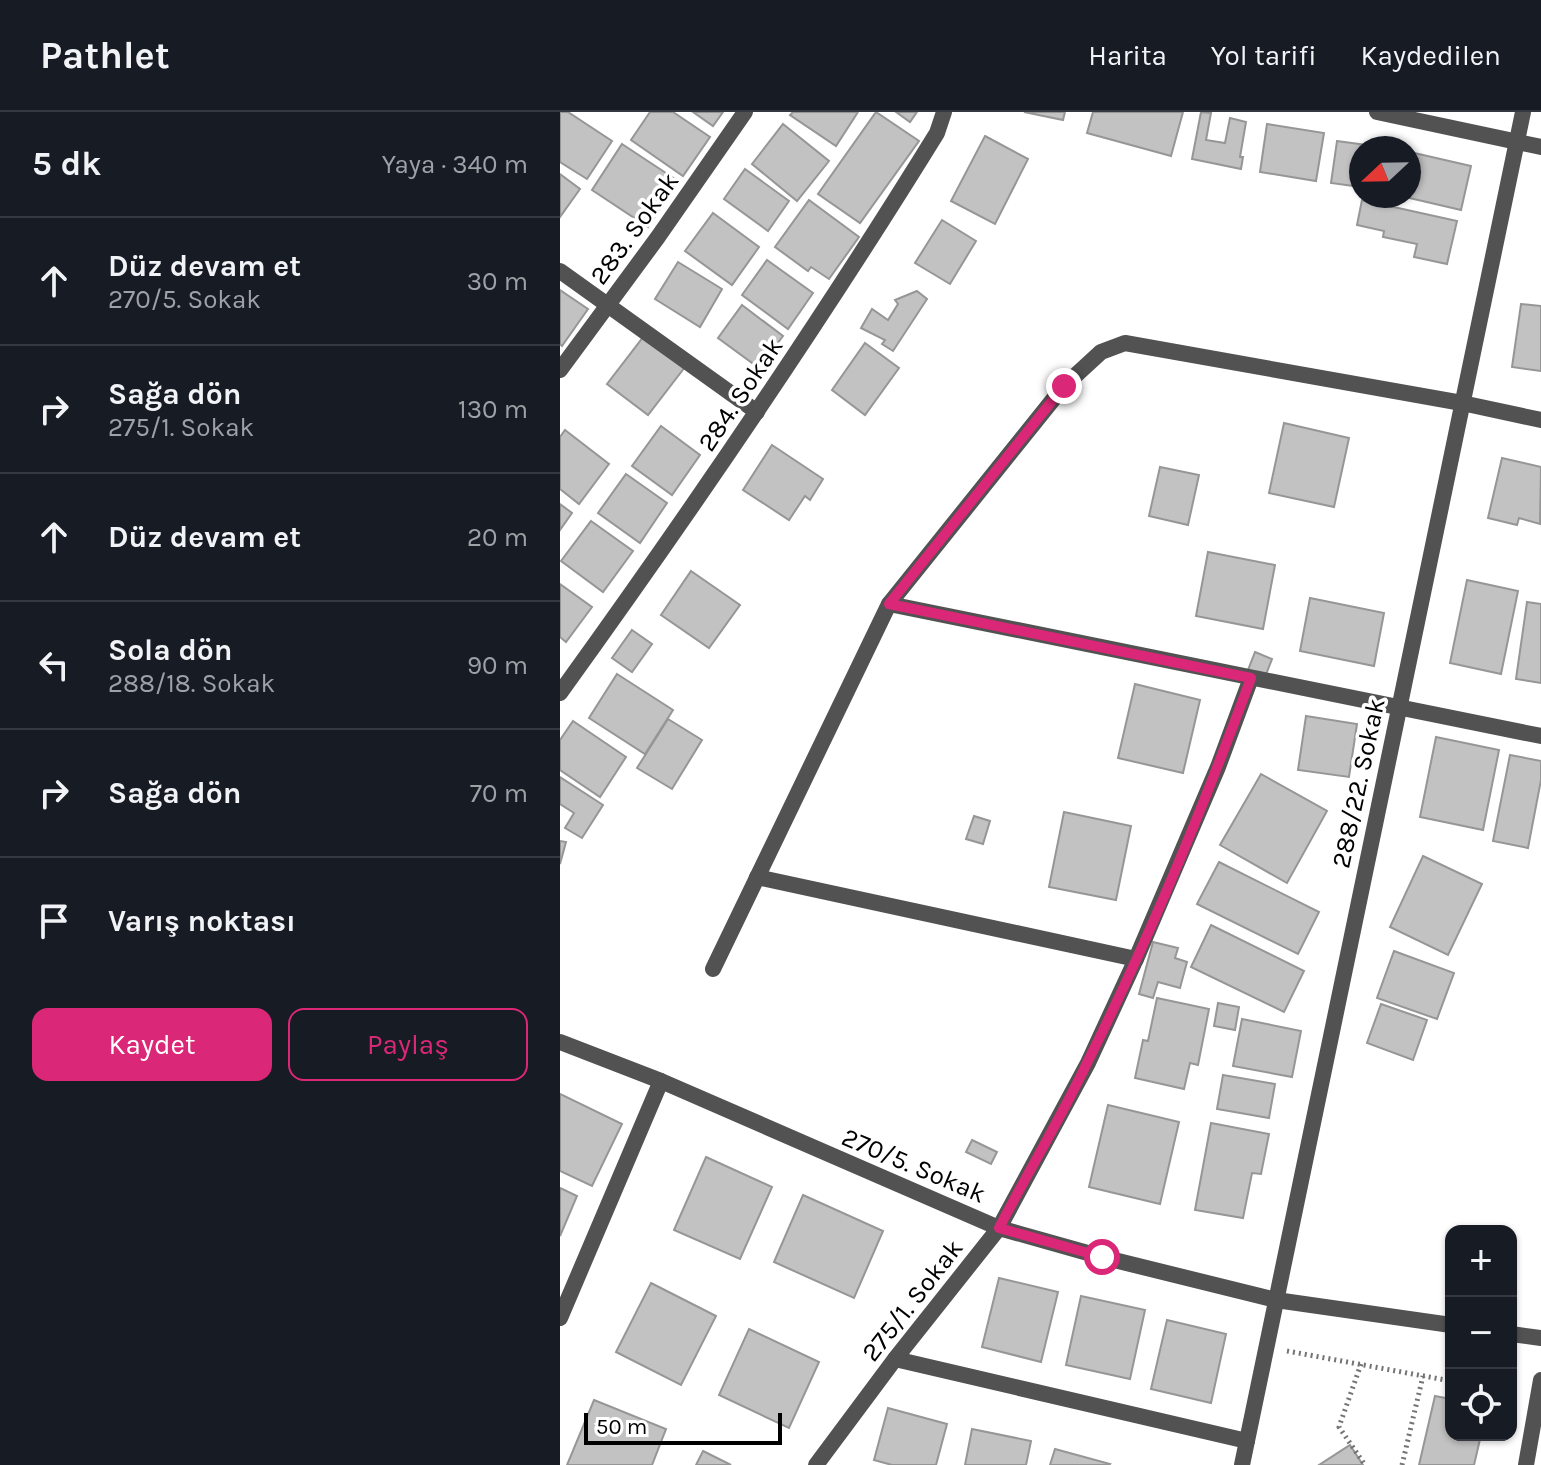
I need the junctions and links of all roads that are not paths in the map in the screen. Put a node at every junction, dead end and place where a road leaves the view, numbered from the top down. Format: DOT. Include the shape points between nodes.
graph roads {
  1 [pos="745,112"];
  2 [pos="944,112"];
  3 [pos="1377,112"];
  4 [pos="1523,112"];
  5 [pos="1516,142"];
  6 [pos="1541,147"];
  7 [pos="560,271"];
  8 [pos="608,305"];
  9 [pos="560,370"];
  10 [pos="1462,403"];
  11 [pos="757,412"];
  12 [pos="1541,420"];
  13 [pos="889,604"];
  14 [pos="1251,678"];
  15 [pos="560,693"];
  16 [pos="1398,707"];
  17 [pos="1541,736"];
  18 [pos="757,877"];
  19 [pos="1136,959"];
  20 [pos="713,969"];
  21 [pos="560,1042"];
  22 [pos="661,1081"];
  23 [pos="999,1228"];
  24 [pos="1276,1300"];
  25 [pos="560,1318"];
  26 [pos="1445,1324"];
  27 [pos="1517,1335"];
  28 [pos="1541,1338"];
  29 [pos="895,1359"];
  30 [pos="1541,1380"];
  31 [pos="1247,1441"];
  32 [pos="816,1465"];
  33 [pos="1242,1465"];
  34 [pos="1526,1465"];
  1 -- 8 [label="street, 283. Sokak"];
  2 -- 11 [label="street, 284. Sokak" via="929,146"];
  3 -- 5 [label="street"];
  4 -- 5 [label="street, 288/22. Sokak"];
  5 -- 6 [label="street"];
  5 -- 10 [label="street, 288/22. Sokak"];
  7 -- 8 [label="street"];
  8 -- 9 [label="street, 283. Sokak"];
  8 -- 11 [label="street"];
  10 -- 12 [label="street"];
  10 -- 13 [label="street" via="1125,343 1113,347 1064,386"];
  10 -- 16 [label="street, 288/22. Sokak"];
  11 -- 15 [label="street, 284. Sokak"];
  13 -- 14 [label="street"];
  13 -- 18 [label="street"];
  14 -- 16 [label="street"];
  14 -- 19 [label="street, 275/1. Sokak"];
  16 -- 17 [label="street"];
  16 -- 24 [label="street, 288/22. Sokak"];
  18 -- 19 [label="street"];
  18 -- 20 [label="street"];
  19 -- 23 [label="street, 275/1. Sokak" via="1088,1063"];
  21 -- 22 [label="street, 270/5. Sokak"];
  22 -- 23 [label="street, 270/5. Sokak"];
  22 -- 25 [label="street"];
  23 -- 24 [label="street, 270/5. Sokak"];
  23 -- 29 [label="street, 275/1. Sokak"];
  24 -- 26 [label="street, 270/5. Sokak"];
  24 -- 31 [label="street, 288/22. Sokak"];
  27 -- 28 [label="street"];
  29 -- 31 [label="street"];
  29 -- 32 [label="street, 275/1. Sokak"];
  30 -- 34 [label="street"];
  31 -- 33 [label="street, 288/22. Sokak"];
}
